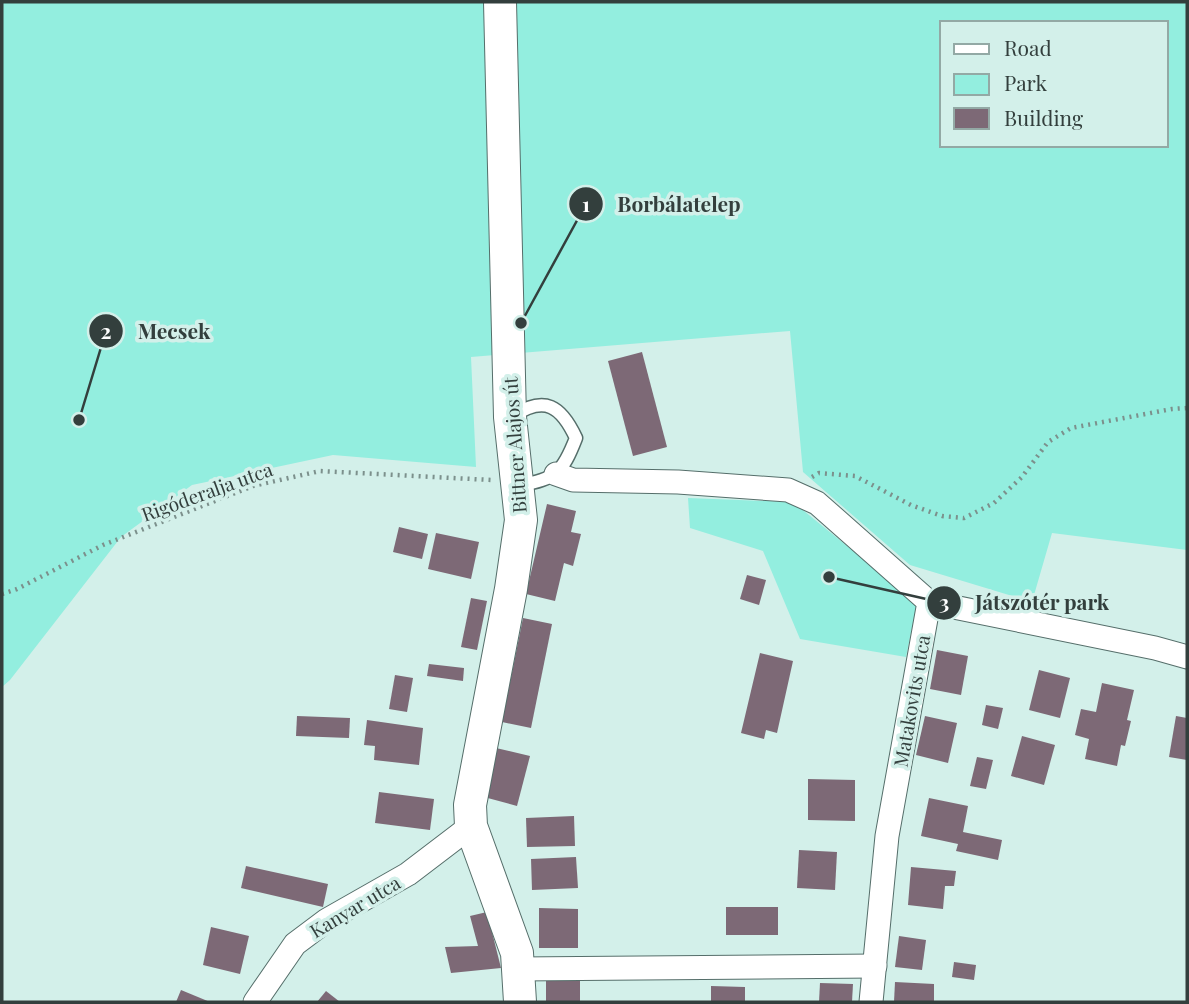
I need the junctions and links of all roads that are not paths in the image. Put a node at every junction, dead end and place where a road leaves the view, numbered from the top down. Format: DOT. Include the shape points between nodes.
graph roads {
  1 [pos="500,2"];
  2 [pos="510,417"];
  3 [pos="556,474"];
  4 [pos="518,483"];
  5 [pos="929,602"];
  6 [pos="1187,657"];
  7 [pos="471,826"];
  8 [pos="875,966"];
  9 [pos="518,969"];
  10 [pos="255,1002"];
  11 [pos="520,1002"];
  12 [pos="871,1002"];
  1 -- 2 [label="street, Bittner Alajos út"];
  2 -- 3 [label="lane" via="528,406 541,405 554,408 568,421 576,438"];
  2 -- 4 [label="street, Bittner Alajos út"];
  3 -- 4 [label="lane"];
  3 -- 5 [label="street" via="573,480 788,491 817,503"];
  4 -- 7 [label="street, Bittner Alajos út" via="521,520 470,805"];
  5 -- 6 [label="street"];
  5 -- 8 [label="street, Matakovits utca" via="887,836"];
  7 -- 9 [label="street, Bittner Alajos út" via="517,953"];
  7 -- 10 [label="street, Kanyar utca" via="408,874 327,920 295,944"];
  8 -- 9 [label="street"];
  8 -- 12 [label="street, Matakovits utca"];
  9 -- 11 [label="street, Bittner Alajos út"];
}
